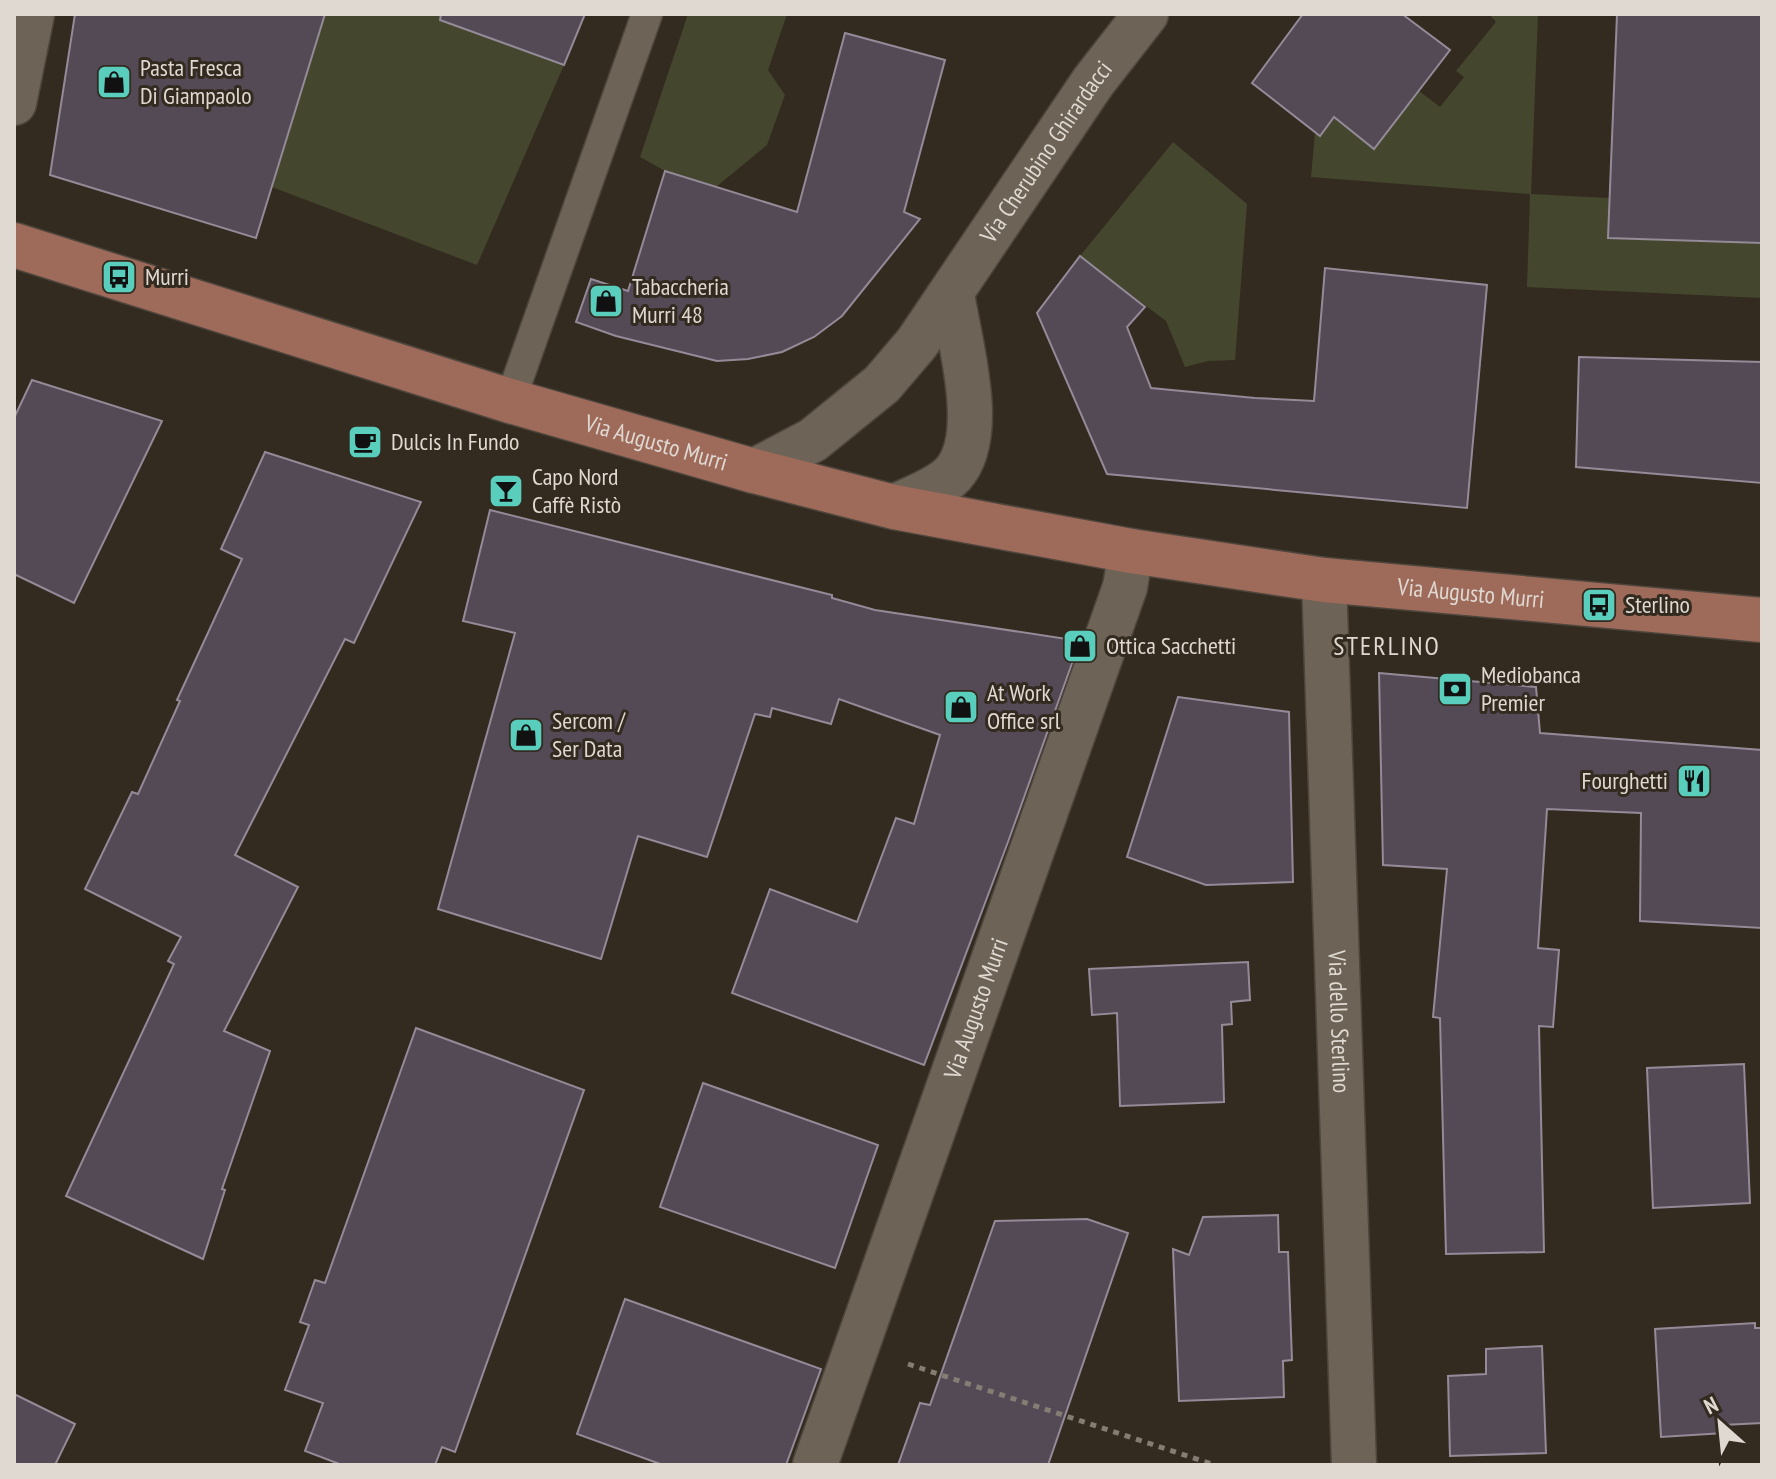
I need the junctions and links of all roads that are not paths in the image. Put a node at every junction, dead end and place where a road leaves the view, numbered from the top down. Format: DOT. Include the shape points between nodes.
graph roads {
  1 [pos="32,14"];
  2 [pos="647,14"];
  3 [pos="1107,14"];
  4 [pos="1146,14"];
  5 [pos="1093,82"];
  6 [pos="14,103"];
  7 [pos="14,245"];
  8 [pos="952,294"];
  9 [pos="510,401"];
  10 [pos="754,471"];
  11 [pos="894,507"];
  12 [pos="1131,551"];
  13 [pos="1324,580"];
  14 [pos="1762,620"];
  15 [pos="815,1465"];
  16 [pos="1354,1465"];
  1 -- 6 [label="street"];
  2 -- 9 [label="lane"];
  3 -- 5 [label="street"];
  4 -- 5 [label="street, Via Cherubino Ghirardacci"];
  5 -- 8 [label="street, Via Cherubino Ghirardacci"];
  7 -- 9 [label="main road, Via Augusto Murri"];
  8 -- 10 [label="street, Via Cherubino Ghirardacci" via="882,384 813,440"];
  8 -- 11 [label="street" via="972,405 967,444 953,473"];
  9 -- 10 [label="main road, Via Augusto Murri"];
  10 -- 11 [label="main road, Via Augusto Murri"];
  11 -- 12 [label="main road, Via Augusto Murri"];
  12 -- 13 [label="main road, Via Augusto Murri"];
  12 -- 15 [label="street, Via Augusto Murri" via="1125,587"];
  13 -- 14 [label="main road, Via Augusto Murri"];
  13 -- 16 [label="street, Via dello Sterlino"];
}
